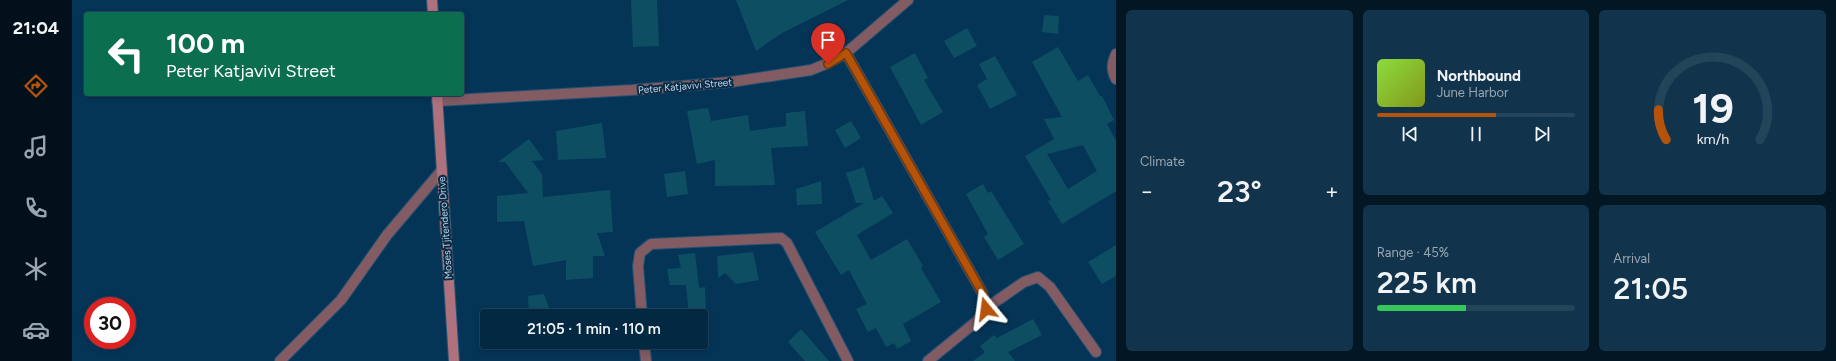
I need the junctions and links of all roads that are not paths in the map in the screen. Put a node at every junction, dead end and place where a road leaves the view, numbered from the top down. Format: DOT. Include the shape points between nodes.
graph roads {
  1 [pos="432,0"];
  2 [pos="908,0"];
  3 [pos="433,12"];
  4 [pos="846,53"];
  5 [pos="1116,54"];
  6 [pos="1116,78"];
  7 [pos="437,98"];
  8 [pos="442,170"];
  9 [pos="641,309"];
  10 [pos="986,309"];
  11 [pos="645,349"];
  12 [pos="1096,352"];
  13 [pos="280,361"];
  14 [pos="454,361"];
  15 [pos="646,361"];
  16 [pos="848,361"];
  17 [pos="928,361"];
  1 -- 3 [label="street"];
  2 -- 4 [label="street, Peter Katjavivi Street"];
  4 -- 7 [label="street, Peter Katjavivi Street" via="828,64 811,70 731,82 632,90"];
  4 -- 10 [label="street" via="983,294"];
  5 -- 6 [label="street" via="1112,65"];
  7 -- 8 [label="street, Moses Tjitendero Drive"];
  8 -- 13 [label="street" via="387,235 341,300"];
  8 -- 14 [label="street, Moses Tjitendero Drive"];
  9 -- 16 [label="street" via="638,266 640,253 651,244 781,238 787,243"];
  10 -- 12 [label="street" via="1024,282 1038,277 1050,287"];
  10 -- 17 [label="street" via="977,321"];
  11 -- 15 [label="street"];
}
